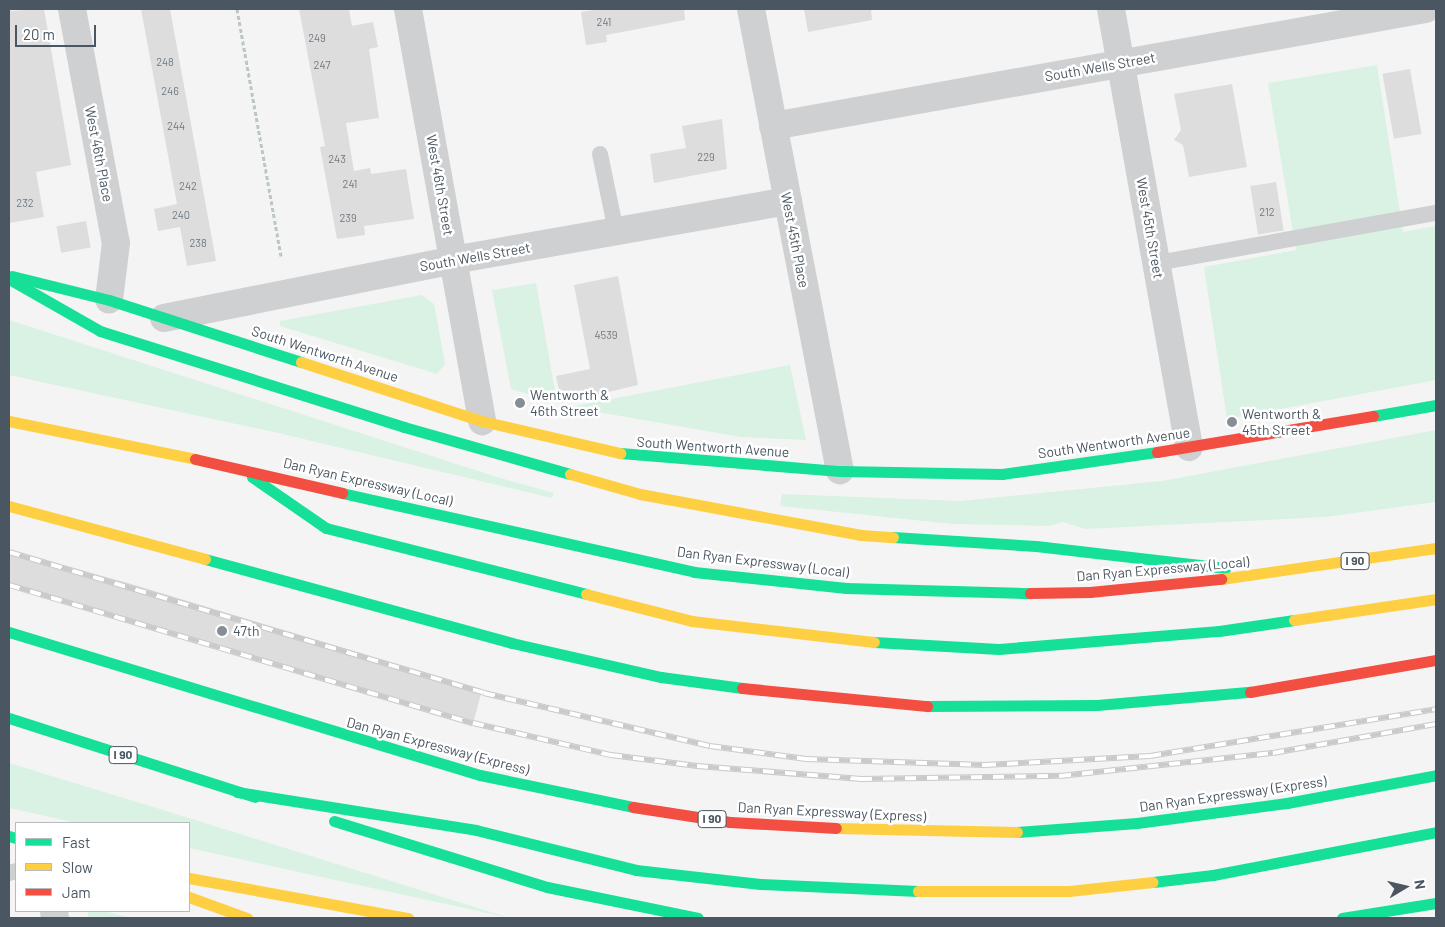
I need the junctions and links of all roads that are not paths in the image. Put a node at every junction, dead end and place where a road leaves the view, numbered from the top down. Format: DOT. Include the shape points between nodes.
graph roads {
  1 [pos="72,9"];
  2 [pos="408,9"];
  3 [pos="751,9"];
  4 [pos="1111,9"];
  5 [pos="1426,9"];
  6 [pos="1121,63"];
  7 [pos="773,126"];
  8 [pos="600,154"];
  9 [pos="788,201"];
  10 [pos="1436,213"];
  11 [pos="616,231"];
  12 [pos="453,260"];
  13 [pos="1157,263"];
  14 [pos="9,277"];
  15 [pos="109,300"];
  16 [pos="164,318"];
  17 [pos="1436,405"];
  18 [pos="9,421"];
  19 [pos="482,421"];
  20 [pos="1190,447"];
  21 [pos="241,470"];
  22 [pos="840,471"];
  23 [pos="9,506"];
  24 [pos="1436,548"];
  25 [pos="1274,574"];
  26 [pos="1436,598"];
  27 [pos="9,632"];
  28 [pos="1436,660"];
  29 [pos="9,718"];
  30 [pos="1436,775"];
  31 [pos="237,792"];
  32 [pos="1436,832"];
  33 [pos="190,878"];
  34 [pos="190,897"];
  35 [pos="1436,903"];
  36 [pos="239,917"];
  37 [pos="1367,917"];
  38 [pos="408,918"];
  39 [pos="698,918"];
  40 [pos="1342,918"];
  1 -- 15 [label="street, West 46th Place" via="116,243"];
  2 -- 12 [label="street, West 46th Street"];
  3 -- 7 [label="street, West 45th Place"];
  4 -- 6 [label="street, West 45th Street"];
  5 -- 6 [label="street, South Wells Street"];
  6 -- 7 [label="street, South Wells Street"];
  6 -- 13 [label="street, West 45th Street"];
  7 -- 9 [label="street, West 45th Place"];
  8 -- 11 [label="lane"];
  9 -- 11 [label="street, South Wells Street"];
  9 -- 22 [label="street, West 45th Place"];
  10 -- 13 [label="lane"];
  11 -- 12 [label="street, South Wells Street"];
  12 -- 16 [label="street, South Wells Street"];
  12 -- 19 [label="street, West 46th Street"];
  13 -- 20 [label="street, West 45th Street"];
  14 -- 15 [label="main road, South Wentworth Avenue"];
  14 -- 25 [label="main road" via="100,331 404,427 640,494 861,535 1036,546"];
  15 -- 16 [label="main road, South Wentworth Avenue"];
  16 -- 19 [label="main road, South Wentworth Avenue"];
  17 -- 20 [label="main road, South Wentworth Avenue"];
  18 -- 21 [label="main road, Dan Ryan Expressway (Local) / I 90"];
  19 -- 22 [label="main road, South Wentworth Avenue" via="636,457"];
  20 -- 22 [label="main road, South Wentworth Avenue" via="1002,474"];
  21 -- 25 [label="main road, Dan Ryan Expressway (Local) / I 90" via="694,572 836,587 983,594 1090,592"];
  21 -- 26 [label="main road" via="326,528 692,621 871,642 1000,649 1219,631"];
  23 -- 28 [label="main road" via="521,645 661,678 797,696 954,708 1098,705 1262,691"];
  24 -- 25 [label="main road, Dan Ryan Expressway (Local) / I 90"];
  27 -- 30 [label="main road, Dan Ryan Expressway (Express) / I 90" via="480,775 606,803 730,822 997,833 1128,824 1287,803"];
  29 -- 31 [label="main road, I 90"];
  31 -- 32 [label="main road" via="476,830 636,870 760,884 926,891 1069,891 1213,875"];
  31 -- 39 [label="main road, I 90" via="547,887"];
  33 -- 38 [label="main road"];
  34 -- 36 [label="main road"];
  35 -- 37 [label="main road"];
  37 -- 40 [label="main road"];
}
